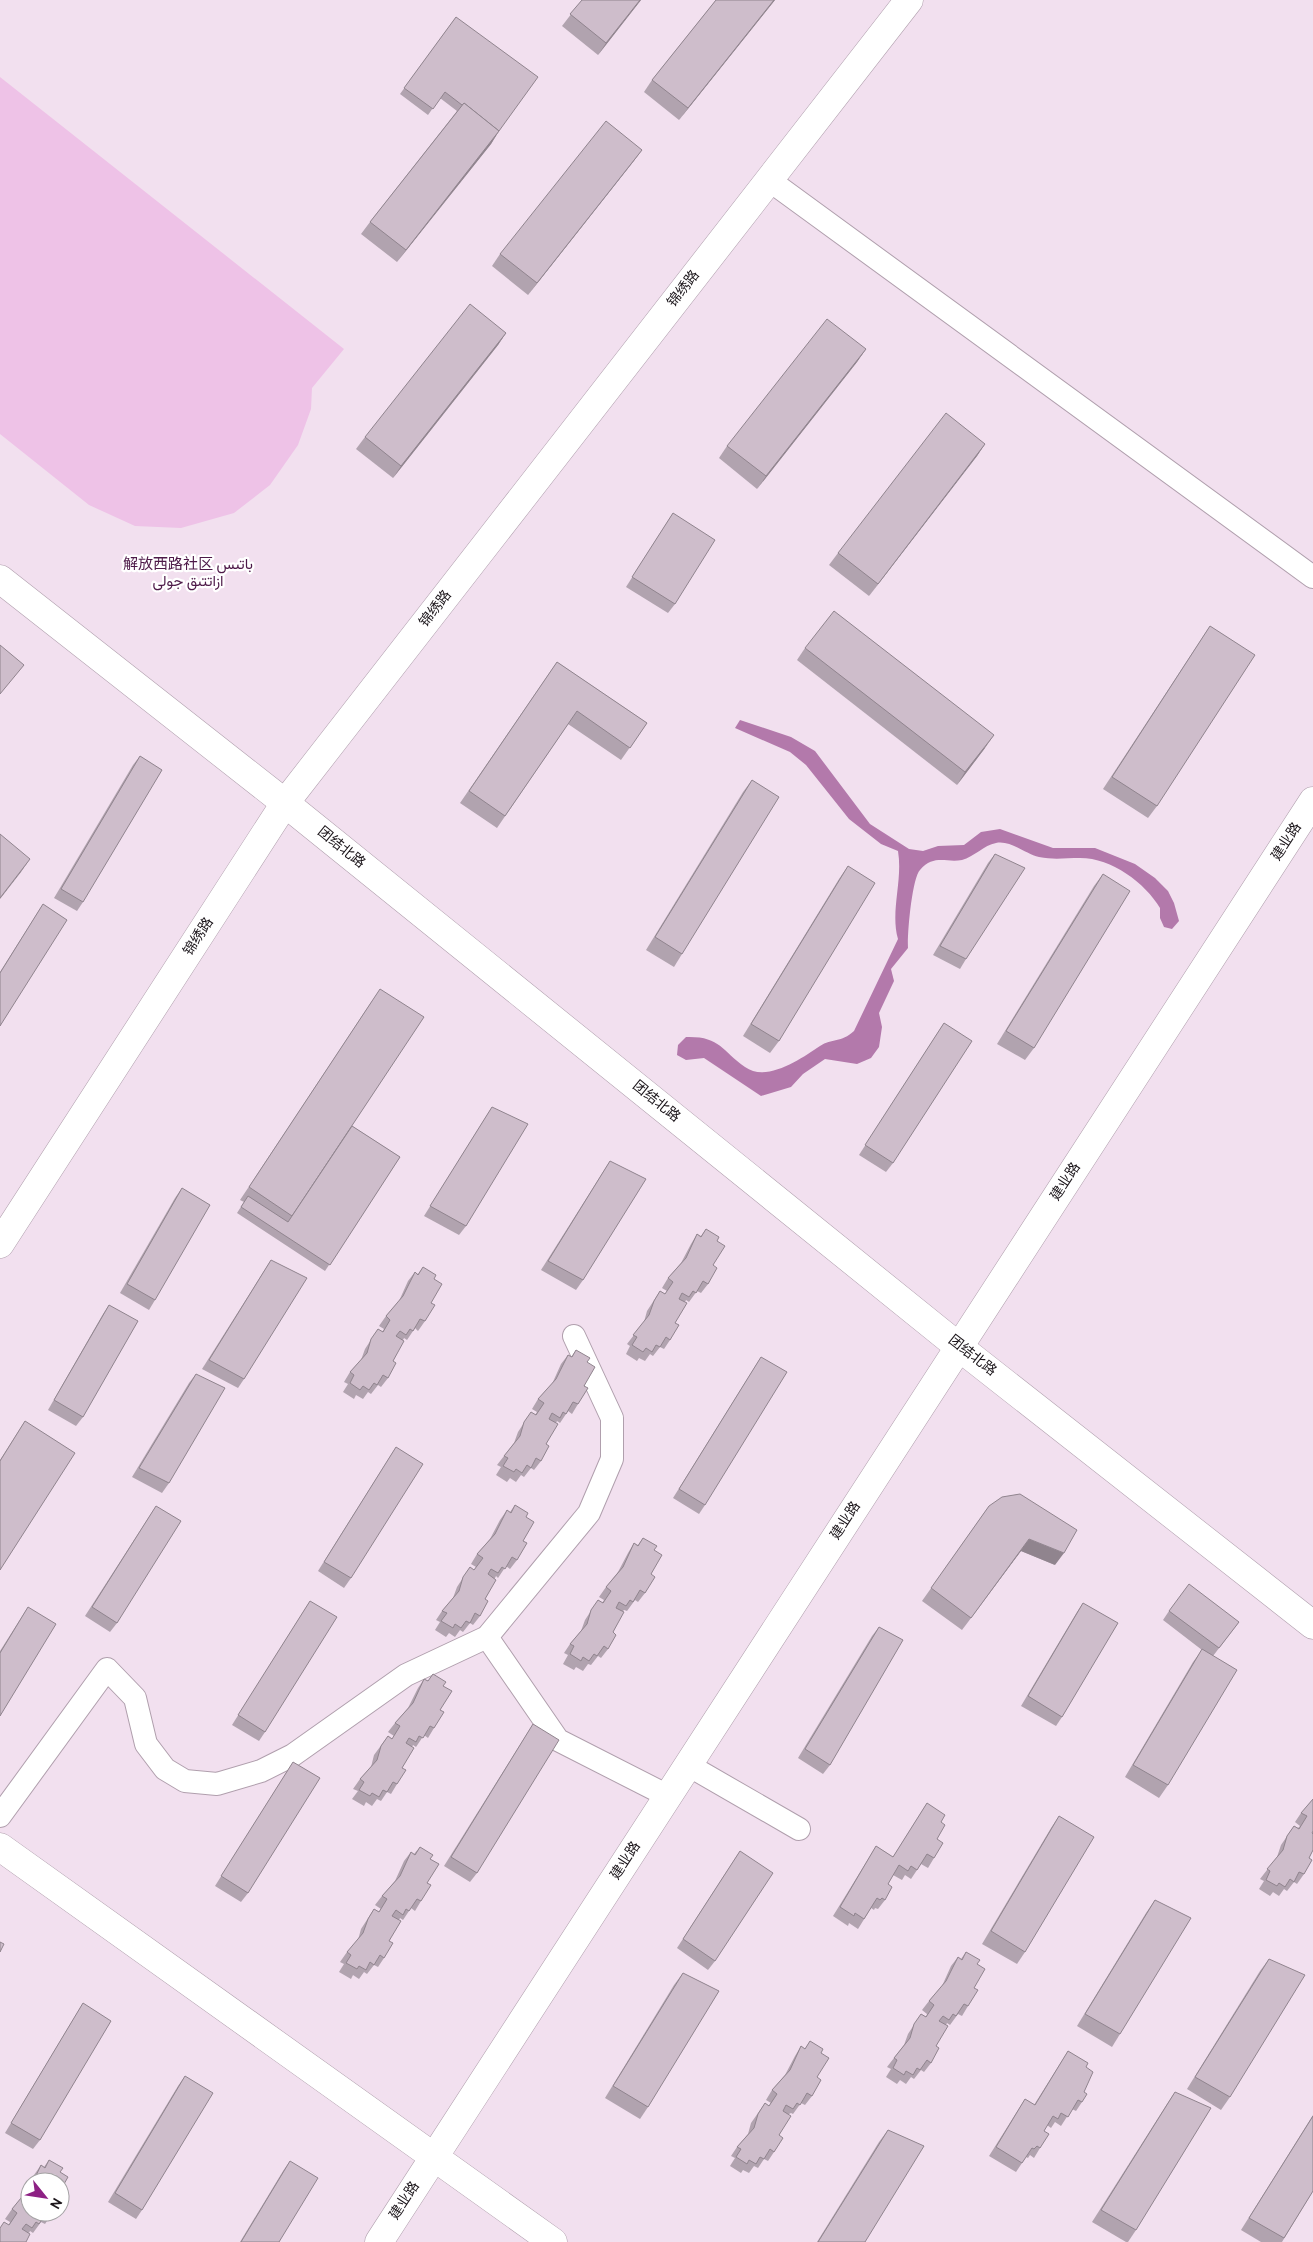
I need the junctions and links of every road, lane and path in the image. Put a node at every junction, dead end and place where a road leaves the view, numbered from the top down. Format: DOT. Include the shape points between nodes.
graph roads {
  1 [pos="909,0"];
  2 [pos="769,180"];
  3 [pos="1313,577"];
  4 [pos="0,578"];
  5 [pos="1313,801"];
  6 [pos="285,803"];
  7 [pos="0,1244"];
  8 [pos="574,1336"];
  9 [pos="959,1347"];
  10 [pos="1313,1625"];
  11 [pos="487,1638"];
  12 [pos="688,1765"];
  13 [pos="668,1796"];
  14 [pos="0,1816"];
  15 [pos="799,1829"];
  16 [pos="0,1847"];
  17 [pos="434,2156"];
  18 [pos="379,2242"];
  19 [pos="553,2242"];
  1 -- 2 [label="street, 锦绣路"];
  2 -- 3 [label="street"];
  2 -- 6 [label="street, 锦绣路"];
  4 -- 6 [label="street, 团结北路"];
  5 -- 9 [label="street, 建业路"];
  6 -- 7 [label="street, 锦绣路"];
  6 -- 9 [label="street, 团结北路"];
  8 -- 11 [label="street" via="612,1418 612,1459 589,1513"];
  9 -- 10 [label="street, 团结北路"];
  9 -- 12 [label="street, 建业路"];
  11 -- 13 [label="street" via="558,1740"];
  11 -- 14 [label="street" via="406,1675 294,1755 261,1771 218,1784 185,1781 164,1769 146,1744 135,1698 106,1669"];
  12 -- 13 [label="street, 建业路"];
  12 -- 15 [label="street"];
  13 -- 17 [label="street, 建业路"];
  16 -- 17 [label="street"];
  17 -- 18 [label="street, 建业路"];
  17 -- 19 [label="street"];
}
